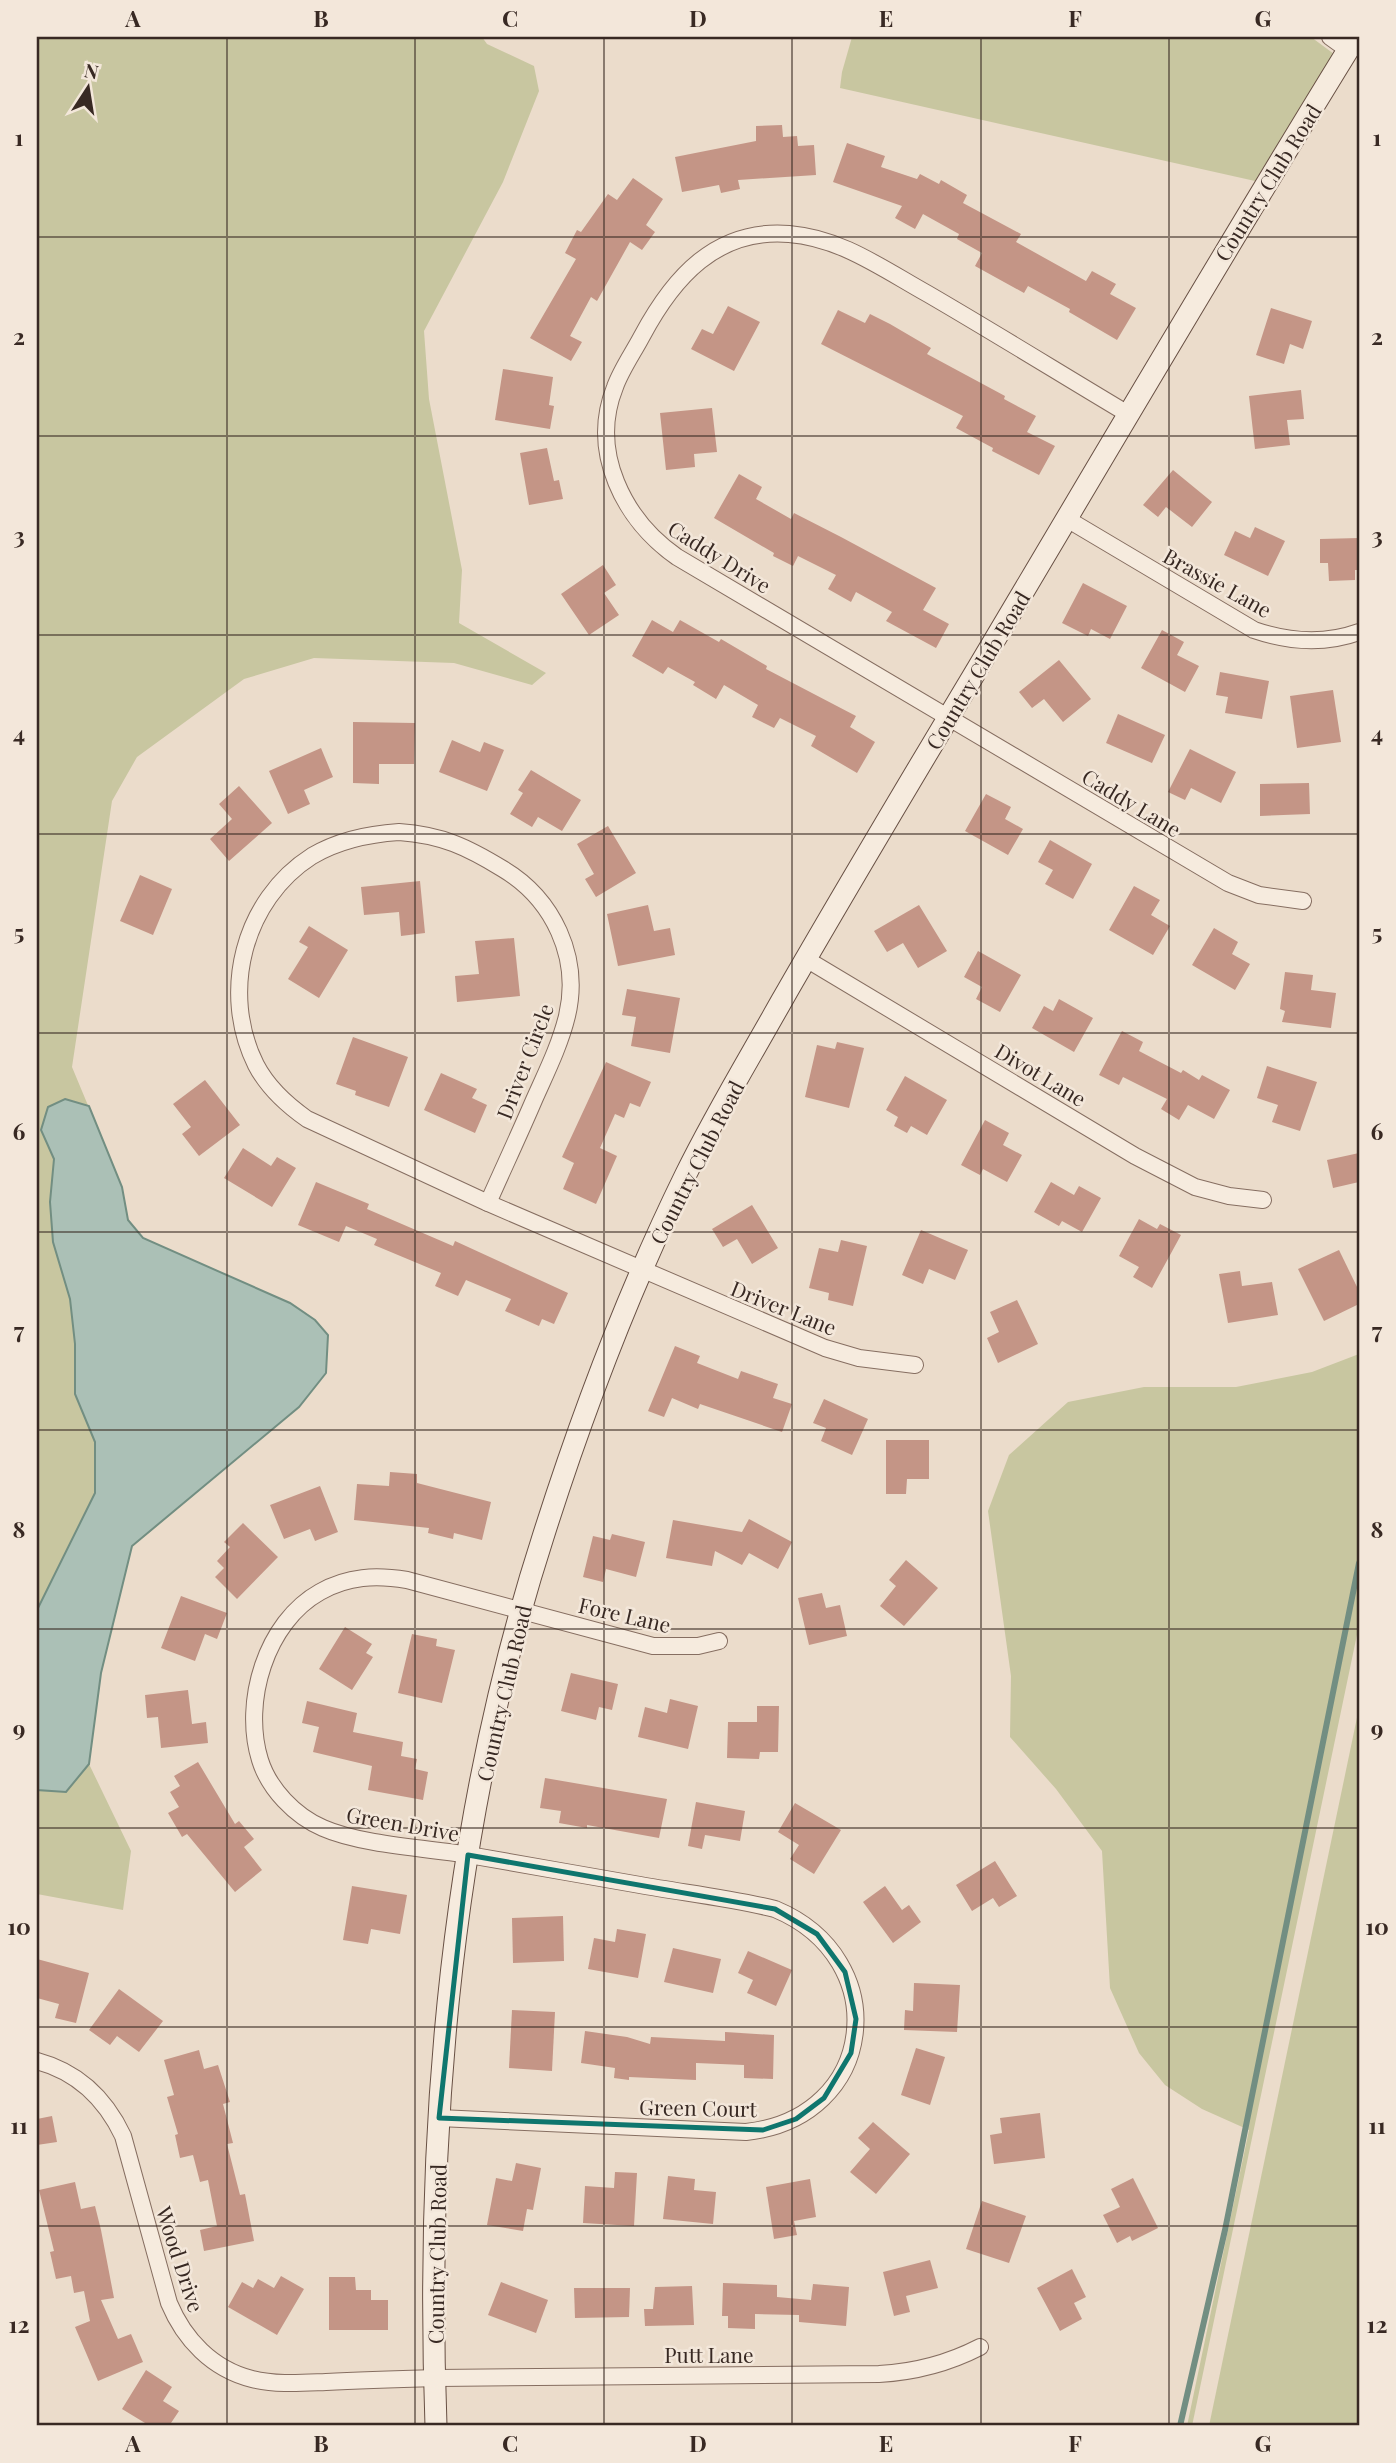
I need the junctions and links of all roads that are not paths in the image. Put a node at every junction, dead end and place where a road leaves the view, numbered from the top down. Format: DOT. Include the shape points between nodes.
graph roads {
  1 [pos="1330,37"];
  2 [pos="1353,43"];
  3 [pos="1128,414"];
  4 [pos="1067,519"];
  5 [pos="1359,632"];
  6 [pos="948,718"];
  7 [pos="1303,901"];
  8 [pos="806,959"];
  9 [pos="1263,1200"];
  10 [pos="488,1203"];
  11 [pos="642,1271"];
  12 [pos="915,1365"];
  13 [pos="522,1610"];
  14 [pos="719,1641"];
  15 [pos="468,1855"];
  16 [pos="37,2061"];
  17 [pos="439,2118"];
  18 [pos="980,2347"];
  19 [pos="434,2378"];
  20 [pos="436,2426"];
  1 -- 2 [label="street"];
  2 -- 3 [label="street, Country Club Road"];
  3 -- 4 [label="street, Country Club Road"];
  3 -- 6 [label="street, Caddy Drive" via="984,326 841,245 814,236 772,234 717,248 681,277 652,317 615,387 607,425 610,464 634,518 677,557"];
  4 -- 5 [label="street, Brassie Lane" via="1254,630 1309,642"];
  4 -- 6 [label="street, Country Club Road"];
  6 -- 7 [label="street, Caddy Lane" via="1228,883 1259,895"];
  6 -- 8 [label="street, Country Club Road"];
  8 -- 9 [label="street, Divot Lane" via="1135,1156 1195,1186"];
  8 -- 11 [label="street, Country Club Road" via="725,1100"];
  10 -- 10 [label="street, Driver Circle" via="307,1119 278,1095 256,1065 245,1037 240,997 246,942 278,885 331,846 352,838 399,832 446,839 527,886 558,928 569,962 568,1015"];
  10 -- 11 [label="street, Driver Circle"];
  11 -- 12 [label="street, Driver Lane" via="825,1348 859,1358"];
  11 -- 13 [label="street, Country Club Road" via="585,1415"];
  13 -- 14 [label="street, Fore Lane" via="653,1646"];
  13 -- 15 [label="street, Country Club Road"];
  13 -- 15 [label="street, Green Drive" via="383,1576 346,1581 323,1590 297,1609 269,1649 260,1681 255,1707 260,1760 270,1781 300,1815 342,1836"];
  15 -- 17 [label="street, Country Club Road"];
  15 -- 17 [label="street, Green Court" via="760,1906 790,1916 828,1945 845,1972 854,2003 854,2036 844,2070 824,2098 796,2119 763,2130"];
  16 -- 19 [label="street, Wood Drive" via="83,2082 115,2119 169,2303 184,2332 206,2356 235,2373 267,2382"];
  17 -- 19 [label="street, Country Club Road"];
  18 -- 19 [label="street, Putt Lane" via="931,2367 892,2373"];
  19 -- 20 [label="street, Country Club Road"];
}
